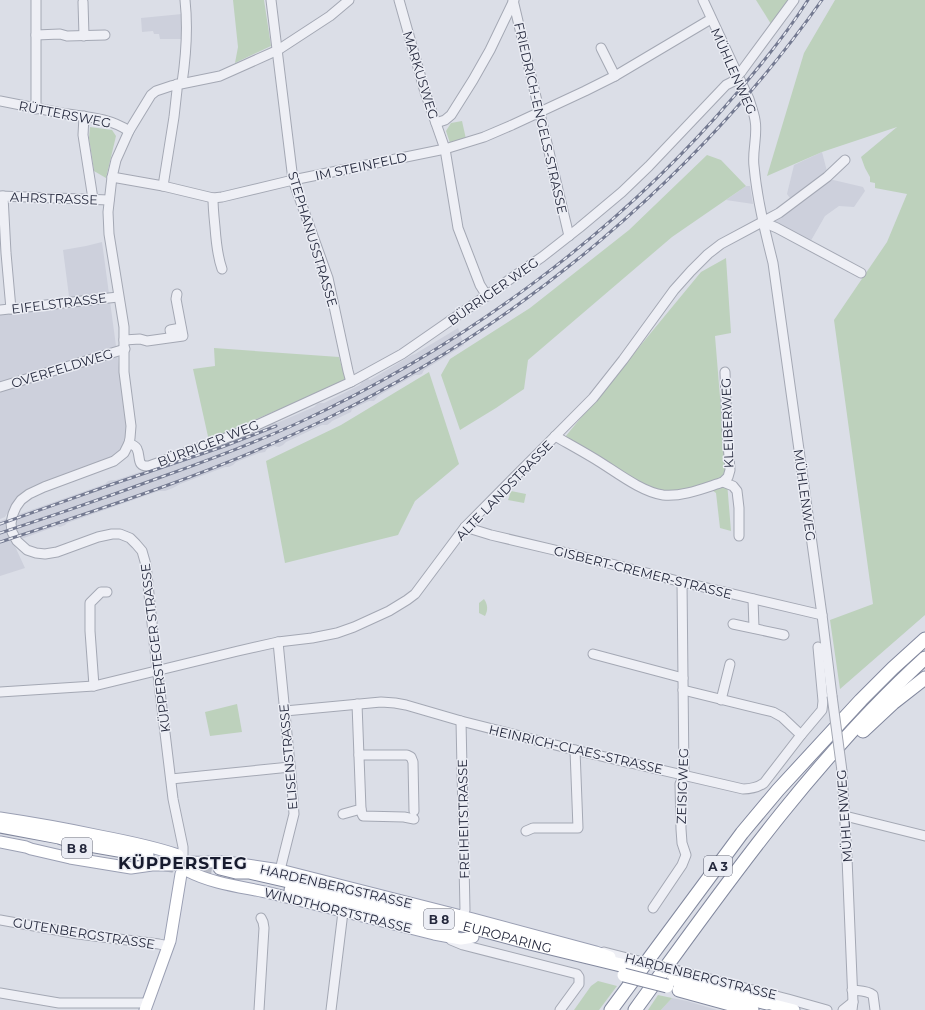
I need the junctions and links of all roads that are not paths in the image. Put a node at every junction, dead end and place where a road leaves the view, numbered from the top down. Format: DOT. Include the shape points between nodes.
graph roads {
  1 [pos="36,0"];
  2 [pos="186,0"];
  3 [pos="271,0"];
  4 [pos="348,0"];
  5 [pos="399,0"];
  6 [pos="513,0"];
  7 [pos="703,0"];
  8 [pos="794,0"];
  9 [pos="84,2"];
  10 [pos="711,19"];
  11 [pos="36,35"];
  12 [pos="84,36"];
  13 [pos="105,36"];
  14 [pos="601,48"];
  15 [pos="278,50"];
  16 [pos="615,76"];
  17 [pos="179,84"];
  18 [pos="0,101"];
  19 [pos="36,108"];
  20 [pos="540,112"];
  21 [pos="84,116"];
  22 [pos="436,123"];
  23 [pos="129,131"];
  24 [pos="445,149"];
  25 [pos="845,160"];
  26 [pos="112,177"];
  27 [pos="293,180"];
  28 [pos="163,186"];
  29 [pos="2,196"];
  30 [pos="213,198"];
  31 [pos="93,199"];
  32 [pos="109,200"];
  33 [pos="763,222"];
  34 [pos="569,236"];
  35 [pos="3,253"];
  36 [pos="222,269"];
  37 [pos="861,273"];
  38 [pos="177,294"];
  39 [pos="487,296"];
  40 [pos="118,297"];
  41 [pos="11,309"];
  42 [pos="0,310"];
  43 [pos="124,345"];
  44 [pos="725,372"];
  45 [pos="352,382"];
  46 [pos="0,387"];
  47 [pos="555,436"];
  48 [pos="129,443"];
  49 [pos="723,482"];
  50 [pos="464,527"];
  51 [pos="738,536"];
  52 [pos="682,582"];
  53 [pos="107,592"];
  54 [pos="753,599"];
  55 [pos="822,615"];
  56 [pos="733,624"];
  57 [pos="754,628"];
  58 [pos="784,635"];
  59 [pos="925,639"];
  60 [pos="278,642"];
  61 [pos="818,647"];
  62 [pos="592,654"];
  63 [pos="925,658"];
  64 [pos="730,664"];
  65 [pos="158,670"];
  66 [pos="683,678"];
  67 [pos="925,678"];
  68 [pos="94,686"];
  69 [pos="683,690"];
  70 [pos="0,692"];
  71 [pos="721,700"];
  72 [pos="357,704"];
  73 [pos="285,711"];
  74 [pos="461,721"];
  75 [pos="801,735"];
  76 [pos="575,750"];
  77 [pos="359,755"];
  78 [pos="825,760"];
  79 [pos="290,767"];
  80 [pos="684,775"];
  81 [pos="171,779"];
  82 [pos="361,812"];
  83 [pos="343,814"];
  84 [pos="845,816"];
  85 [pos="0,818"];
  86 [pos="0,826"];
  87 [pos="526,831"];
  88 [pos="0,835"];
  89 [pos="925,836"];
  90 [pos="0,842"];
  91 [pos="0,846"];
  92 [pos="31,849"];
  93 [pos="182,864"];
  94 [pos="280,870"];
  95 [pos="653,908"];
  96 [pos="343,912"];
  97 [pos="462,916"];
  98 [pos="261,918"];
  99 [pos="0,920"];
  100 [pos="434,934"];
  101 [pos="473,937"];
  102 [pos="168,946"];
  103 [pos="632,967"];
  104 [pos="673,979"];
  105 [pos="852,990"];
  106 [pos="0,993"];
  107 [pos="767,1003"];
  108 [pos="80,1007"];
  109 [pos="146,1007"];
  110 [pos="853,1007"];
  111 [pos="259,1010"];
  112 [pos="331,1010"];
  113 [pos="560,1010"];
  114 [pos="611,1010"];
  115 [pos="635,1010"];
  116 [pos="752,1010"];
  117 [pos="794,1010"];
  118 [pos="827,1010"];
  119 [pos="843,1010"];
  120 [pos="875,1010"];
  1 -- 11 [label="street"];
  2 -- 17 [label="street" via="185,66"];
  3 -- 15 [label="street, STEPHANUSSTRASSE"];
  4 -- 15 [label="street" via="330,16"];
  5 -- 22 [label="street, MARKUSWEG"];
  6 -- 20 [label="street, FRIEDRICH-ENGELS-STRASSE"];
  6 -- 22 [label="street" via="473,80 451,115"];
  7 -- 10 [label="street, MÜHLENWEG"];
  8 -- 34 [label="street, BÜRRIGER WEG, bridge" via="735,79 726,85 633,182"];
  9 -- 12 [label="street"];
  10 -- 16 [label="street, IM STEINFELD"];
  10 -- 33 [label="street, MÜHLENWEG" via="754,112 754,165"];
  11 -- 12 [label="street"];
  11 -- 19 [label="street"];
  12 -- 13 [label="street"];
  14 -- 16 [label="street"];
  15 -- 17 [label="street" via="220,76"];
  15 -- 27 [label="street, STEPHANUSSTRASSE"];
  16 -- 20 [label="street, IM STEINFELD"];
  17 -- 23 [label="street" via="151,95"];
  17 -- 28 [label="street"];
  18 -- 19 [label="street, RÜTTERSWEG"];
  19 -- 21 [label="street, RÜTTERSWEG"];
  20 -- 24 [label="street, IM STEINFELD" via="484,137"];
  20 -- 34 [label="street, FRIEDRICH-ENGELS-STRASSE"];
  21 -- 23 [label="street, RÜTTERSWEG" via="106,120"];
  21 -- 31 [label="street" via="83,135"];
  22 -- 24 [label="street, MARKUSWEG"];
  23 -- 26 [label="street" via="116,160"];
  24 -- 27 [label="street, IM STEINFELD"];
  24 -- 39 [label="street, MARKUSWEG" via="458,228 480,285"];
  25 -- 33 [label="street, ALTE LANDSTRASSE" via="821,182"];
  26 -- 28 [label="street, IM STEINFELD"];
  26 -- 32 [label="street"];
  27 -- 30 [label="street, IM STEINFELD"];
  27 -- 45 [label="street, STEPHANUSSTRASSE" via="328,278"];
  28 -- 30 [label="street, IM STEINFELD"];
  29 -- 31 [label="street, AHRSTRASSE"];
  29 -- 35 [label="street"];
  30 -- 36 [label="street"];
  31 -- 32 [label="street, AHRSTRASSE"];
  32 -- 40 [label="street" via="108,223"];
  33 -- 37 [label="street"];
  33 -- 47 [label="street, ALTE LANDSTRASSE" via="721,244 691,271 593,398"];
  33 -- 55 [label="street, MÜHLENWEG" via="773,263"];
  34 -- 39 [label="street, BÜRRIGER WEG"];
  35 -- 41 [label="street"];
  38 -- 43 [label="street, OVERFELDWEG" via="183,336 147,341 140,339"];
  39 -- 45 [label="street, BÜRRIGER WEG" via="402,354"];
  40 -- 41 [label="street, EIFELSTRASSE"];
  40 -- 43 [label="street" via="124,326"];
  41 -- 42 [label="street, EIFELSTRASSE"];
  43 -- 46 [label="street, OVERFELDWEG"];
  43 -- 48 [label="street" via="124,372 131,426"];
  44 -- 49 [label="street, KLEIBERWEG" via="730,470"];
  45 -- 48 [label="street, BÜRRIGER WEG" via="244,431 149,466 141,464 136,448"];
  47 -- 49 [label="street" via="640,488 651,492 664,495 680,494"];
  47 -- 50 [label="street, ALTE LANDSTRASSE"];
  48 -- 65 [label="street, KÜPPERSTEGER STRASSE" via="124,453 114,461 29,494 16,507 11,523 14,536 20,544 34,553 45,554 62,550 109,534 124,535 133,541 142,551 146,565"];
  49 -- 51 [label="street, KLEIBERWEG" via="736,490 739,508"];
  50 -- 52 [label="street, GISBERT-CREMER-STRASSE"];
  50 -- 60 [label="street, ALTE LANDSTRASSE" via="407,600 389,611 337,633"];
  52 -- 54 [label="street, GISBERT-CREMER-STRASSE"];
  52 -- 66 [label="street, ZEISIGWEG"];
  53 -- 68 [label="street" via="101,592 90,603"];
  54 -- 55 [label="street, GISBERT-CREMER-STRASSE"];
  54 -- 57 [label="street"];
  55 -- 84 [label="street, MÜHLENWEG, bridge" via="842,771"];
  56 -- 57 [label="street"];
  57 -- 58 [label="street"];
  59 -- 114 [label="highway, A 3" via="861,700 778,790 742,833"];
  60 -- 65 [label="street, ALTE LANDSTRASSE"];
  60 -- 73 [label="street, ELISENSTRASSE"];
  61 -- 75 [label="street, HEINRICH-CLAES-STRASSE" via="822,710"];
  62 -- 66 [label="street"];
  63 -- 78 [label="highway, A 3" via="869,712"];
  64 -- 71 [label="street"];
  65 -- 68 [label="street, ALTE LANDSTRASSE"];
  65 -- 81 [label="street, KÜPPERSTEGER STRASSE"];
  66 -- 69 [label="street, ZEISIGWEG"];
  67 -- 78 [label="highway" via="893,703 846,747"];
  68 -- 70 [label="street, ALTE LANDSTRASSE"];
  69 -- 71 [label="street"];
  69 -- 80 [label="street, ZEISIGWEG"];
  71 -- 75 [label="street" via="773,712"];
  72 -- 73 [label="street, HEINRICH-CLAES-STRASSE"];
  72 -- 74 [label="street, HEINRICH-CLAES-STRASSE" via="396,703"];
  72 -- 77 [label="street"];
  73 -- 79 [label="street, ELISENSTRASSE"];
  74 -- 76 [label="street, HEINRICH-CLAES-STRASSE"];
  74 -- 97 [label="street, FREIHEITSTRASSE" via="465,910"];
  75 -- 80 [label="street, HEINRICH-CLAES-STRASSE" via="764,783 757,787 743,789"];
  76 -- 80 [label="street, HEINRICH-CLAES-STRASSE"];
  76 -- 87 [label="street" via="578,828 534,828"];
  77 -- 82 [label="street"];
  77 -- 82 [label="street" via="407,755 413,762 414,815 363,816"];
  78 -- 115 [label="highway, A 3" via="739,867"];
  79 -- 81 [label="street"];
  79 -- 94 [label="street, ELISENSTRASSE" via="294,814"];
  80 -- 95 [label="street, ZEISIGWEG" via="680,784 680,829 686,855"];
  81 -- 93 [label="street, KÜPPERSTEGER STRASSE" via="183,847"];
  82 -- 83 [label="street"];
  84 -- 89 [label="street"];
  84 -- 105 [label="street, MÜHLENWEG"];
  85 -- 93 [label="main road, HARDENBERGSTRASSE" via="159,849"];
  86 -- 88 [label="highway, B 8" via="146,857"];
  90 -- 92 [label="main road, WINDTHORSTSTRASSE"];
  91 -- 92 [label="street, WINDTHORSTSTRASSE"];
  92 -- 93 [label="main road, WINDTHORSTSTRASSE" via="131,868"];
  93 -- 94 [label="main road, HARDENBERGSTRASSE" via="219,861"];
  93 -- 96 [label="main road, WINDTHORSTSTRASSE" via="198,876 218,882"];
  93 -- 102 [label="main road"];
  94 -- 97 [label="main road, HARDENBERGSTRASSE"];
  96 -- 100 [label="main road, WINDTHORSTSTRASSE"];
  96 -- 112 [label="street"];
  97 -- 103 [label="main road, HARDENBERGSTRASSE" via="596,952"];
  98 -- 111 [label="street" via="264,928"];
  99 -- 102 [label="street, GUTENBERGSTRASSE"];
  100 -- 101 [label="main road" via="461,939"];
  100 -- 113 [label="street, WINDTHORSTSTRASSE" via="463,945 577,974 579,984"];
  101 -- 103 [label="highway, EUROPARING / B 8"];
  101 -- 103 [label="highway, EUROPARING / B 8" via="219,872 249,872 354,896"];
  102 -- 109 [label="main road"];
  103 -- 104 [label="highway, EUROPARING / B 8"];
  104 -- 107 [label="highway, EUROPARING / B 8"];
  104 -- 116 [label="highway, EUROPARING / B 8"];
  104 -- 118 [label="street, HARDENBERGSTRASSE" via="788,999"];
  105 -- 110 [label="street, MÜHLENWEG"];
  105 -- 120 [label="street" via="870,992 873,995"];
  106 -- 108 [label="street"];
  107 -- 117 [label="main road, EUROPARING / B 8"];
  108 -- 109 [label="street"];
  110 -- 119 [label="street, MÜHLENWEG"];
}
